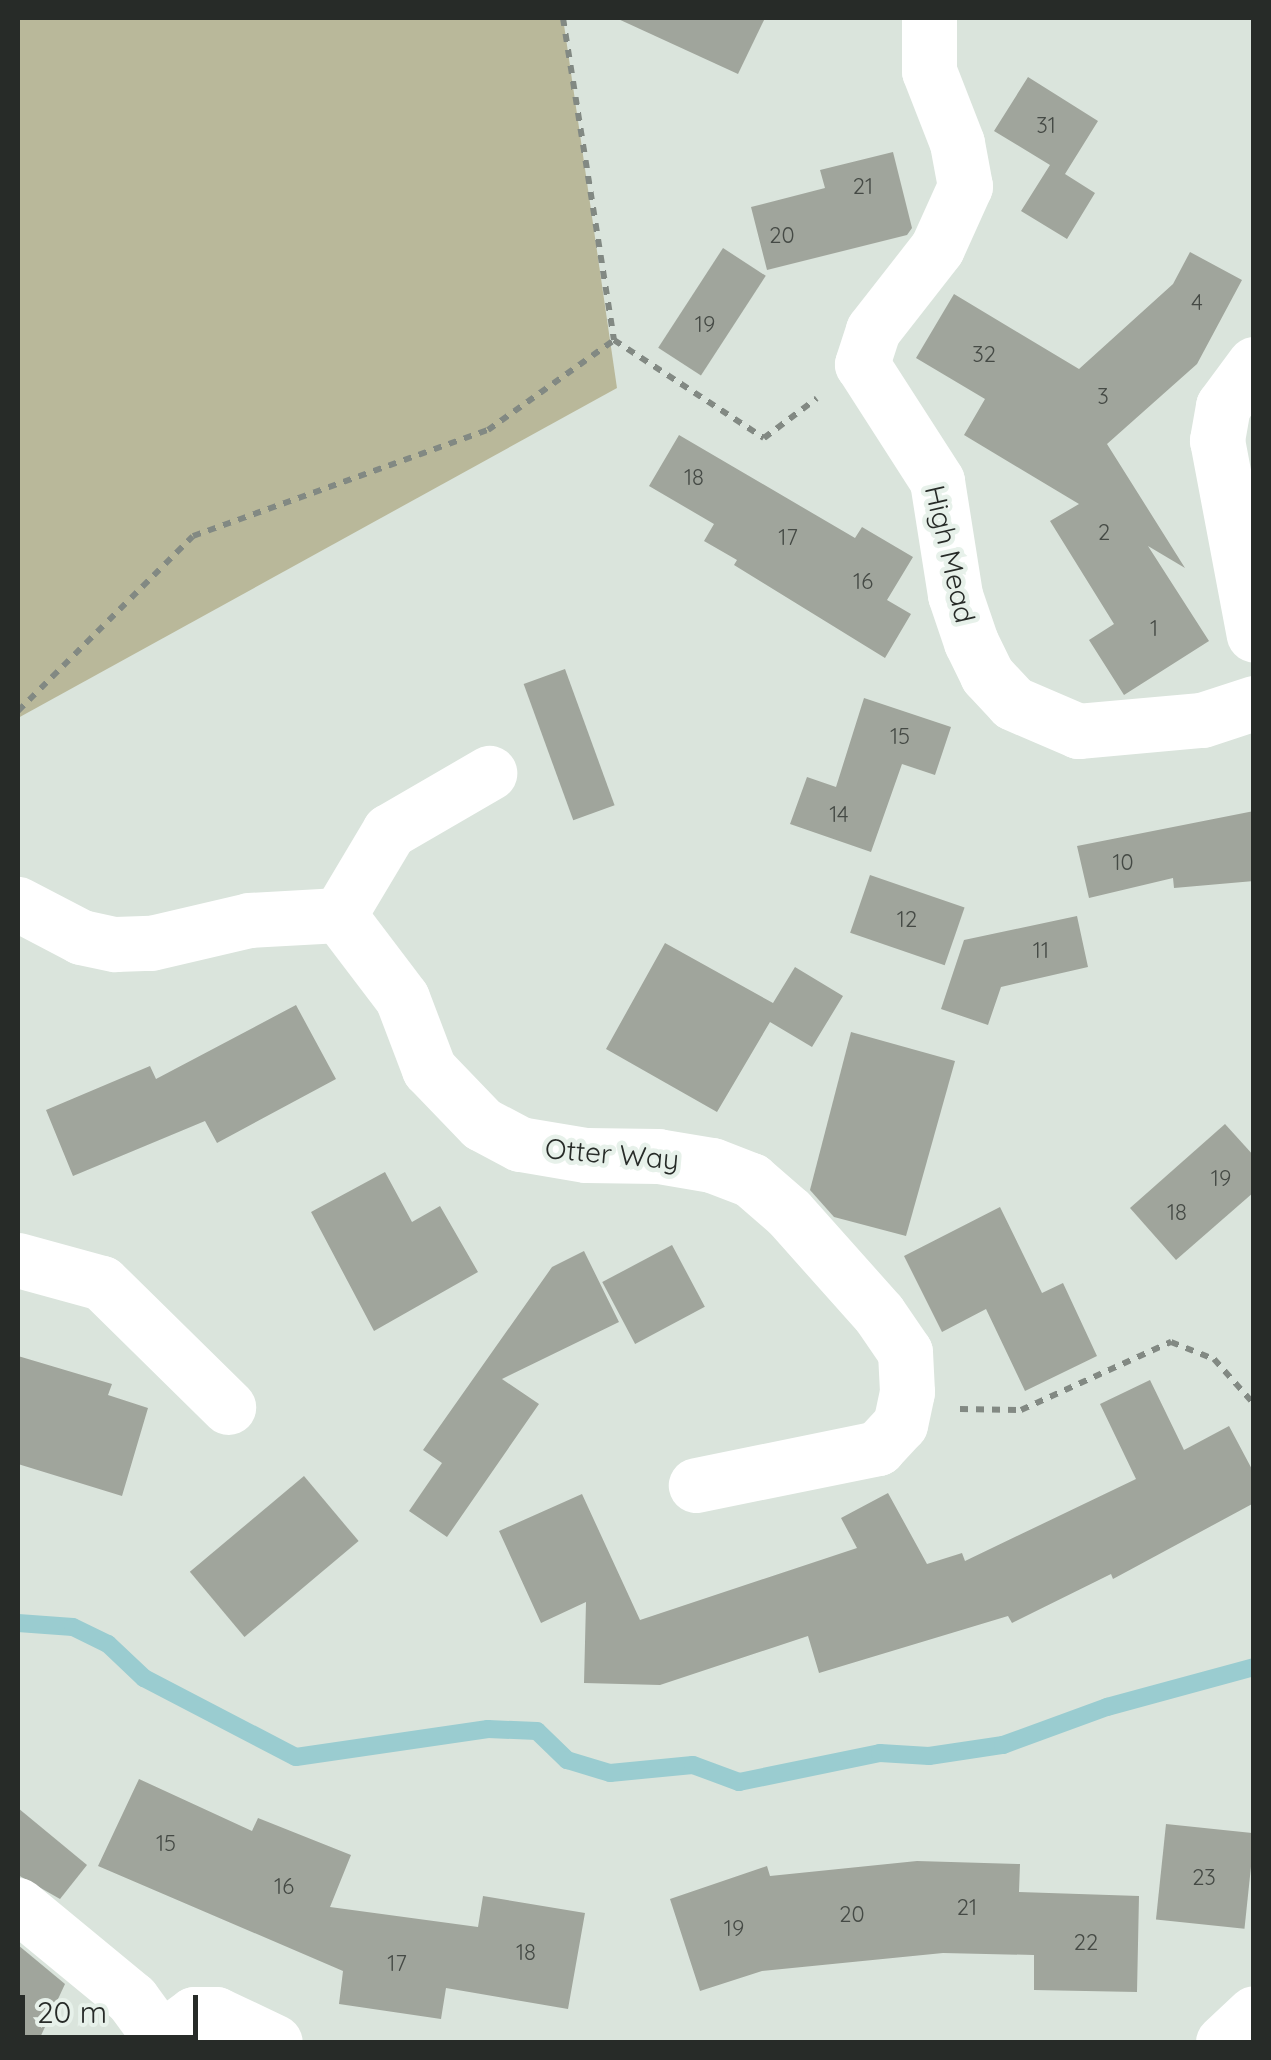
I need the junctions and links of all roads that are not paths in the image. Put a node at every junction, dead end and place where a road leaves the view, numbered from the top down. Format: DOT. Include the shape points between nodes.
graph roads {
  1 [pos="930,18"];
  2 [pos="1254,364"];
  3 [pos="1254,635"];
  4 [pos="1254,704"];
  5 [pos="489,773"];
  6 [pos="18,904"];
  7 [pos="338,915"];
  8 [pos="18,1260"];
  9 [pos="228,1408"];
  10 [pos="696,1486"];
  11 [pos="18,1905"];
  12 [pos="1254,2013"];
  13 [pos="158,2039"];
  14 [pos="275,2042"];
  15 [pos="1223,2042"];
  1 -- 4 [label="street, High Mead" via="929,70 958,143 965,186 936,248 873,330 862,364 937,482 955,595 987,675 1013,703 1044,720 1106,733 1202,720"];
  2 -- 3 [label="street" via="1223,406 1217,440"];
  5 -- 7 [label="street" via="389,831"];
  6 -- 7 [label="street" via="81,937 115,944 151,943 249,920"];
  7 -- 10 [label="street, Otter Way" via="402,998 429,1069 482,1124 520,1144 586,1156 658,1156 751,1180 879,1314 905,1352 908,1392 900,1424 878,1448"];
  8 -- 9 [label="street" via="102,1284"];
  11 -- 13 [label="street" via="132,2000"];
  12 -- 15 [label="street"];
  13 -- 14 [label="street" via="194,2014 216,2014"];
}
